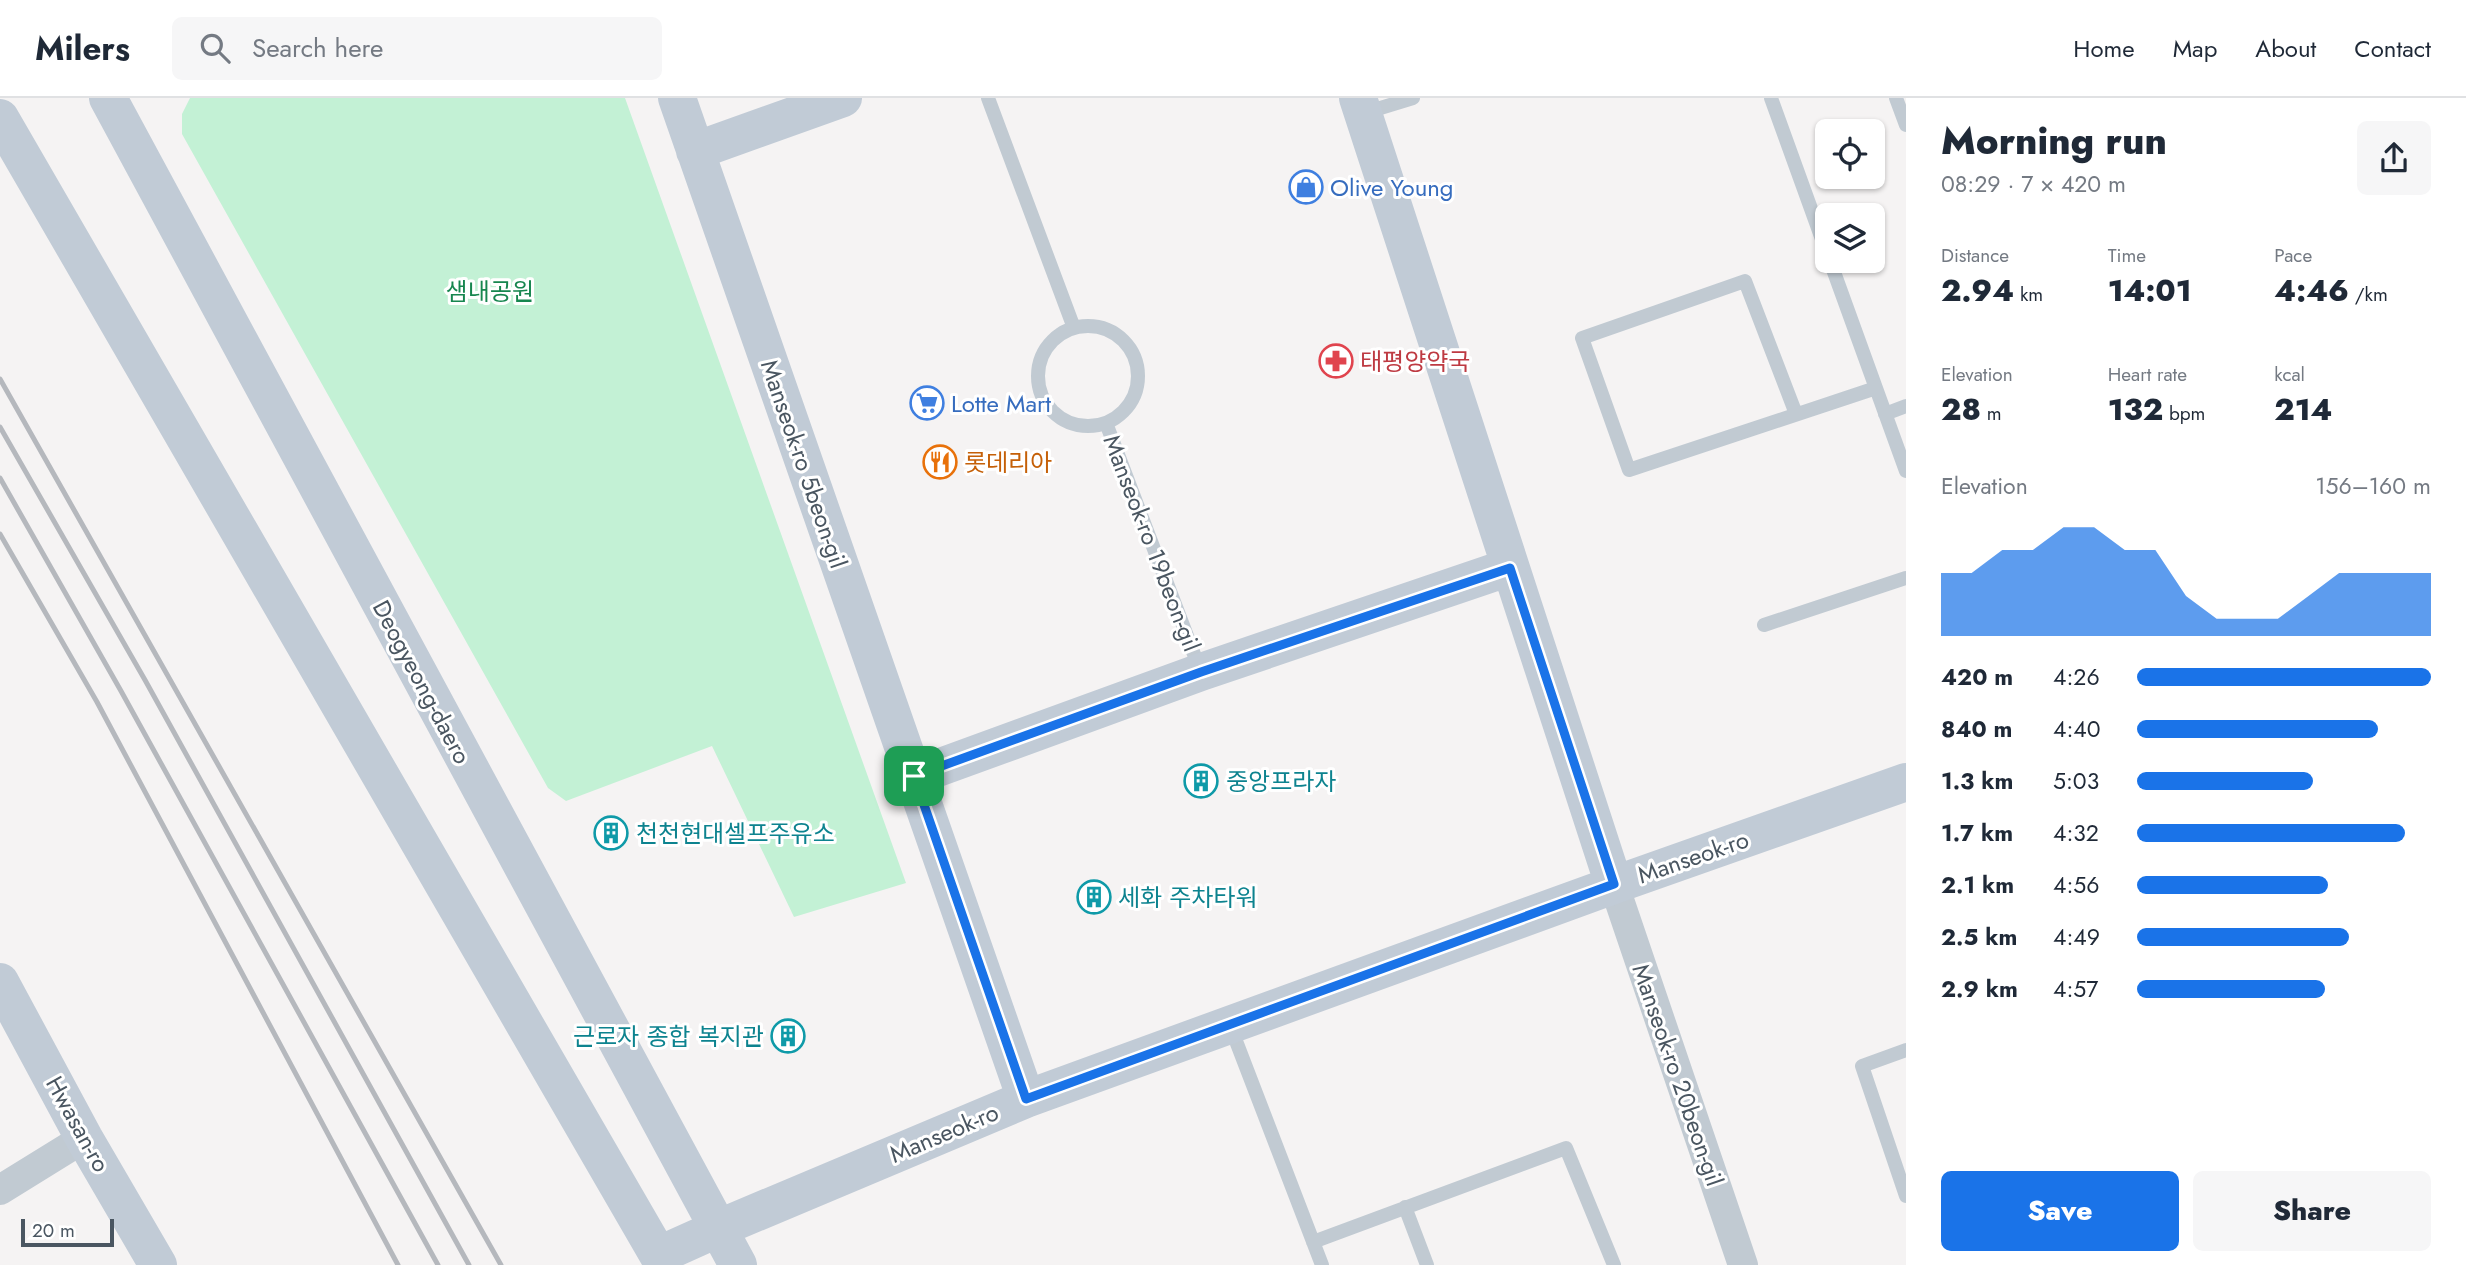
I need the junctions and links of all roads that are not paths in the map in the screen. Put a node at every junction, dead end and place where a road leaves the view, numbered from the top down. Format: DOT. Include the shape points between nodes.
graph roads {
  1 [pos="108,98"];
  2 [pos="677,98"];
  3 [pos="843,98"];
  4 [pos="988,98"];
  5 [pos="1413,98"];
  6 [pos="1771,98"];
  7 [pos="1896,98"];
  8 [pos="1360,106"];
  9 [pos="0,118"];
  10 [pos="1906,125"];
  11 [pos="695,151"];
  12 [pos="1815,220"];
  13 [pos="1834,273"];
  14 [pos="1074,328"];
  15 [pos="1876,388"];
  16 [pos="1906,406"];
  17 [pos="1796,414"];
  18 [pos="1885,414"];
  19 [pos="1106,422"];
  20 [pos="1906,471"];
  21 [pos="1510,568"];
  22 [pos="1906,578"];
  23 [pos="1764,625"];
  24 [pos="1201,672"];
  25 [pos="914,776"];
  26 [pos="1906,782"];
  27 [pos="1614,884"];
  28 [pos="0,982"];
  29 [pos="1230,1026"];
  30 [pos="1906,1050"];
  31 [pos="1026,1099"];
  32 [pos="84,1138"];
  33 [pos="0,1189"];
  34 [pos="1906,1196"];
  35 [pos="1405,1207"];
  36 [pos="717,1228"];
  37 [pos="1313,1241"];
  38 [pos="662,1260"];
  39 [pos="158,1265"];
  40 [pos="738,1265"];
  41 [pos="1322,1265"];
  42 [pos="1427,1265"];
  43 [pos="1614,1265"];
  44 [pos="1743,1265"];
  1 -- 36 [label="main road, Deogyeong-daero"];
  2 -- 11 [label="main road, Manseok-ro 5beon-gil"];
  3 -- 11 [label="main road"];
  4 -- 14 [label="lane"];
  5 -- 8 [label="lane"];
  6 -- 12 [label="lane"];
  7 -- 10 [label="lane"];
  8 -- 21 [label="main road"];
  9 -- 38 [label="main road"];
  11 -- 25 [label="main road, Manseok-ro 5beon-gil"];
  13 -- 15 [label="lane"];
  14 -- 19 [label="lane, Manseok-ro 19beon-gil" via="1090,326 1119,336 1137,363 1135,394 1127,409"];
  14 -- 19 [label="lane, Manseok-ro 19beon-gil" via="1059,335 1040,360 1041,394 1049,409 1063,420 1079,426"];
  15 -- 17 [label="lane"];
  15 -- 18 [label="lane"];
  16 -- 18 [label="lane"];
  17 -- 17 [label="lane" via="1629,470 1582,338 1745,281"];
  18 -- 20 [label="lane"];
  19 -- 24 [label="lane, Manseok-ro 19beon-gil"];
  21 -- 24 [label="main road, Manseok-ro 19beon-gil"];
  21 -- 27 [label="main road"];
  22 -- 23 [label="lane"];
  24 -- 25 [label="main road"];
  25 -- 31 [label="main road, Manseok-ro 5beon-gil"];
  26 -- 27 [label="main road, Manseok-ro"];
  27 -- 29 [label="main road, Manseok-ro"];
  27 -- 44 [label="street, Manseok-ro 20beon-gil"];
  28 -- 32 [label="main road, Hwasan-ro"];
  29 -- 31 [label="main road, Manseok-ro"];
  29 -- 37 [label="lane"];
  30 -- 34 [label="lane" via="1861,1066"];
  31 -- 36 [label="main road, Manseok-ro"];
  32 -- 33 [label="street"];
  32 -- 39 [label="main road, Hwasan-ro"];
  35 -- 37 [label="lane"];
  35 -- 42 [label="lane"];
  35 -- 43 [label="lane" via="1566,1148"];
  36 -- 38 [label="main road, Manseok-ro"];
  36 -- 40 [label="main road, Deogyeong-daero"];
  37 -- 41 [label="lane"];
}
